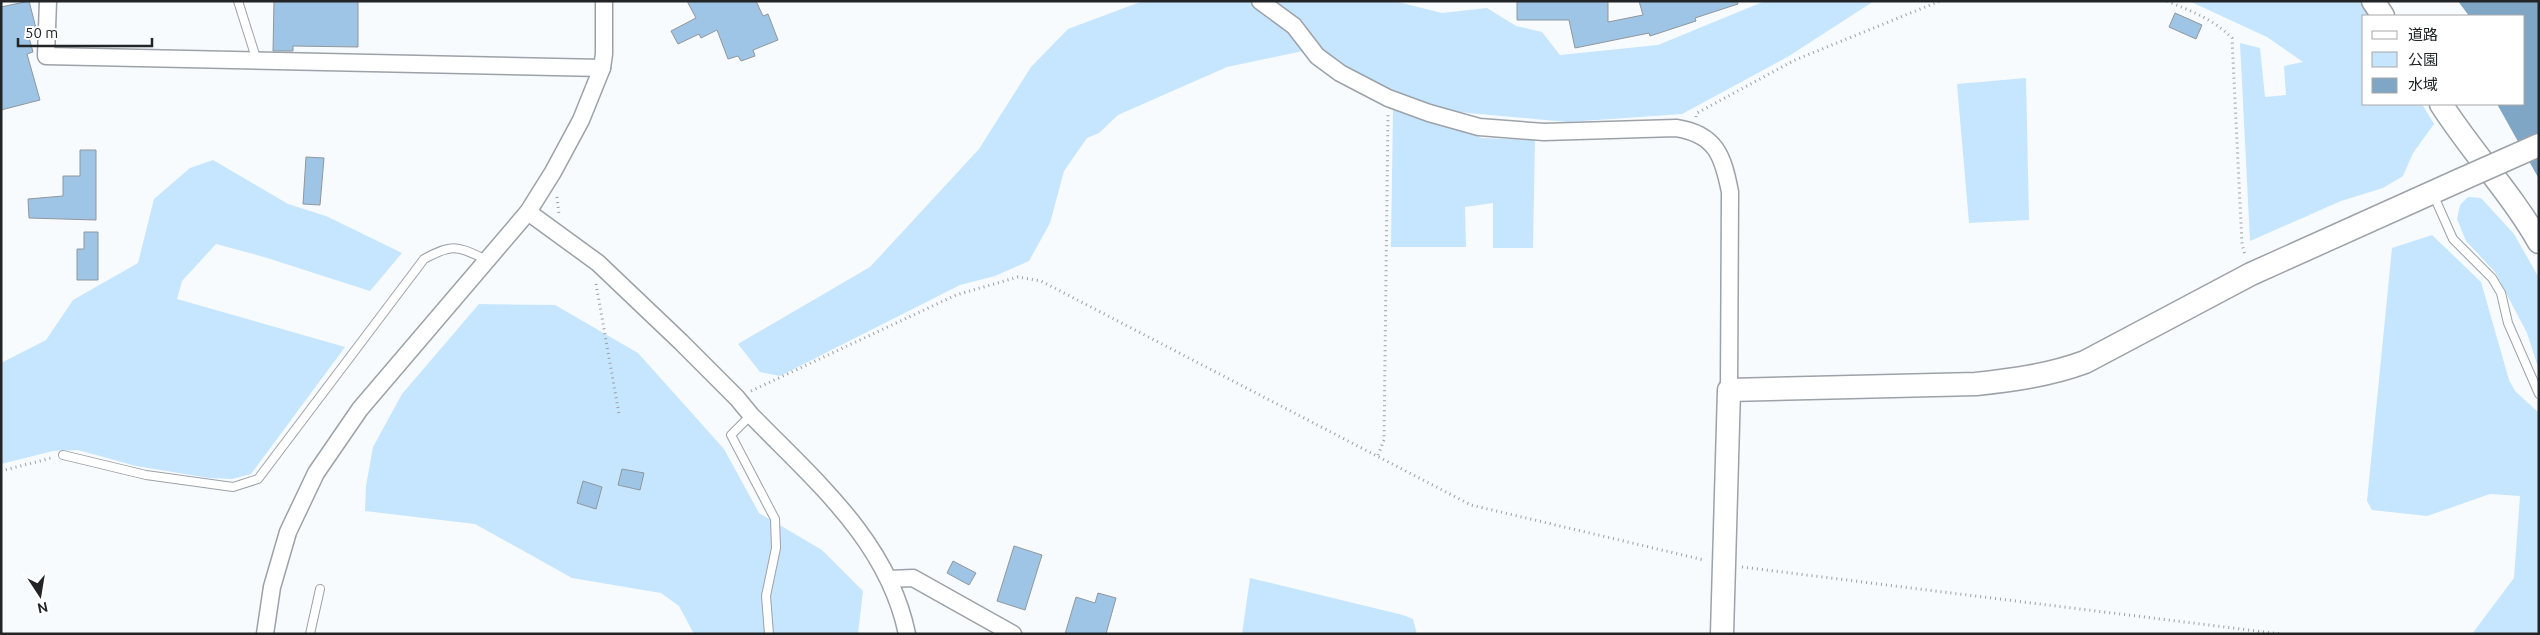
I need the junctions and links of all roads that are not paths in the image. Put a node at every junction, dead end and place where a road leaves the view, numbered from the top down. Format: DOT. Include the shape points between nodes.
graph roads {
  1 [pos="48,1"];
  2 [pos="238,1"];
  3 [pos="604,1"];
  4 [pos="1260,1"];
  5 [pos="2373,1"];
  6 [pos="2382,15"];
  7 [pos="257,61"];
  8 [pos="602,68"];
  9 [pos="2442,105"];
  10 [pos="2539,145"];
  11 [pos="2432,192"];
  12 [pos="528,212"];
  13 [pos="2539,242"];
  14 [pos="487,260"];
  15 [pos="1729,390"];
  16 [pos="2539,394"];
  17 [pos="751,415"];
  18 [pos="63,455"];
  19 [pos="889,579"];
  20 [pos="320,589"];
  21 [pos="265,634"];
  22 [pos="310,634"];
  23 [pos="768,634"];
  24 [pos="907,634"];
  25 [pos="1013,634"];
  26 [pos="1722,634"];
  1 -- 7 [label="street" via="46,56"];
  2 -- 7 [label="lane"];
  3 -- 8 [label="street"];
  4 -- 15 [label="street" via="1294,26 1317,56 1340,73 1388,98 1480,127 1544,132 1676,128 1692,130 1703,136 1718,150 1730,192"];
  5 -- 6 [label="street"];
  7 -- 8 [label="street"];
  8 -- 12 [label="street" via="581,120"];
  9 -- 13 [label="street" via="2463,138 2527,220"];
  10 -- 11 [label="street, bridge"];
  11 -- 15 [label="street" via="2251,274 2066,369 1976,384"];
  11 -- 16 [label="lane" via="2453,239 2492,278 2502,293 2508,323"];
  12 -- 14 [label="street"];
  12 -- 17 [label="street" via="598,263"];
  14 -- 18 [label="lane" via="460,248 446,247 424,259 258,479 233,487 146,475"];
  14 -- 21 [label="street" via="360,409 316,473 288,532 272,587"];
  15 -- 26 [label="street"];
  17 -- 19 [label="street" via="848,516 868,542"];
  17 -- 23 [label="lane" via="731,435 775,519 776,548 766,596"];
  19 -- 24 [label="street"];
  19 -- 25 [label="street" via="913,578"];
  20 -- 22 [label="lane"];
}
